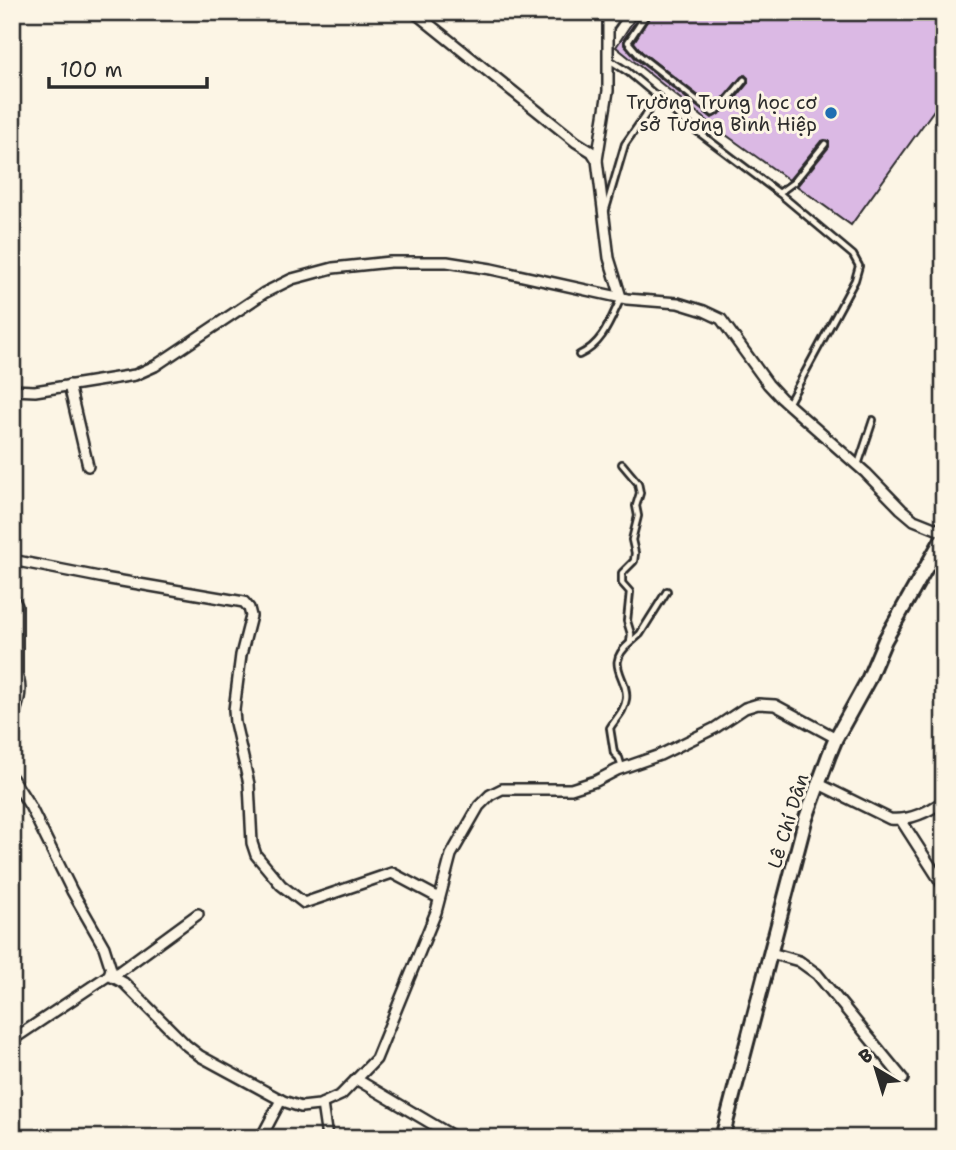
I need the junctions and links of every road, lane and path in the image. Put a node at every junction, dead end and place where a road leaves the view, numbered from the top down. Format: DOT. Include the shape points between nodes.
graph roads {
  1 [pos="608,12"];
  2 [pos="621,12"];
  3 [pos="648,12"];
  4 [pos="419,14"];
  5 [pos="609,30"];
  6 [pos="608,59"];
  7 [pos="744,80"];
  8 [pos="658,97"];
  9 [pos="825,144"];
  10 [pos="597,160"];
  11 [pos="779,193"];
  12 [pos="603,219"];
  13 [pos="621,297"];
  14 [pos="579,355"];
  15 [pos="69,385"];
  16 [pos="12,390"];
  17 [pos="788,404"];
  18 [pos="873,420"];
  19 [pos="622,464"];
  20 [pos="88,466"];
  21 [pos="858,466"];
  22 [pos="944,534"];
  23 [pos="12,560"];
  24 [pos="667,592"];
  25 [pos="12,596"];
  26 [pos="630,643"];
  27 [pos="12,718"];
  28 [pos="836,738"];
  29 [pos="622,768"];
  30 [pos="12,778"];
  31 [pos="819,784"];
  32 [pos="944,801"];
  33 [pos="901,820"];
  34 [pos="944,887"];
  35 [pos="439,898"];
  36 [pos="198,914"];
  37 [pos="771,953"];
  38 [pos="110,976"];
  39 [pos="12,1040"];
  40 [pos="356,1079"];
  41 [pos="903,1079"];
  42 [pos="281,1100"];
  43 [pos="321,1104"];
  44 [pos="324,1123"];
  45 [pos="261,1138"];
  46 [pos="317,1138"];
  47 [pos="327,1138"];
  48 [pos="456,1138"];
  49 [pos="722,1138"];
  1 -- 5 [label="street"];
  2 -- 5 [label="lane"];
  3 -- 7 [label="lane" via="628,41 639,55 713,113"];
  4 -- 10 [label="street"];
  5 -- 6 [label="street"];
  6 -- 8 [label="lane"];
  6 -- 10 [label="street"];
  8 -- 11 [label="lane"];
  8 -- 12 [label="lane" via="625,144"];
  9 -- 11 [label="lane"];
  10 -- 12 [label="street"];
  11 -- 17 [label="lane" via="853,255 859,267"];
  12 -- 13 [label="street"];
  13 -- 14 [label="lane" via="593,349"];
  13 -- 15 [label="street" via="447,262 333,268 292,279 264,293 145,371"];
  13 -- 17 [label="street" via="678,303 721,319"];
  15 -- 16 [label="street"];
  15 -- 20 [label="street"];
  17 -- 21 [label="street"];
  18 -- 21 [label="lane"];
  19 -- 26 [label="lane" via="638,483 640,493 632,540 634,561 622,573 622,583 630,592"];
  21 -- 22 [label="street" via="914,520"];
  22 -- 28 [label="street, Lê Chí Dân"];
  23 -- 35 [label="street" via="244,603 251,616 234,710 249,784 256,855 281,885 304,902 392,873"];
  24 -- 26 [label="lane"];
  25 -- 27 [label="street" via="18,606 20,682"];
  26 -- 29 [label="lane" via="621,650 618,662 627,696 623,712 610,729"];
  28 -- 29 [label="street" via="775,705 758,704 660,755"];
  28 -- 31 [label="street, Lê Chí Dân"];
  29 -- 35 [label="street" via="571,789 502,789 490,794 451,855"];
  30 -- 38 [label="street" via="104,947"];
  31 -- 33 [label="street" via="890,819"];
  31 -- 37 [label="street, Lê Chí Dân"];
  32 -- 33 [label="street"];
  33 -- 34 [label="street"];
  35 -- 40 [label="street" via="376,1059"];
  36 -- 38 [label="street"];
  37 -- 41 [label="street" via="799,961 817,974"];
  37 -- 49 [label="street, Lê Chí Dân"];
  38 -- 39 [label="street"];
  38 -- 42 [label="street" via="124,982 200,1056"];
  40 -- 43 [label="street" via="341,1095"];
  40 -- 48 [label="street"];
  42 -- 43 [label="street" via="301,1107"];
  42 -- 45 [label="street"];
  43 -- 44 [label="street"];
  44 -- 46 [label="street"];
  44 -- 47 [label="street"];
}
